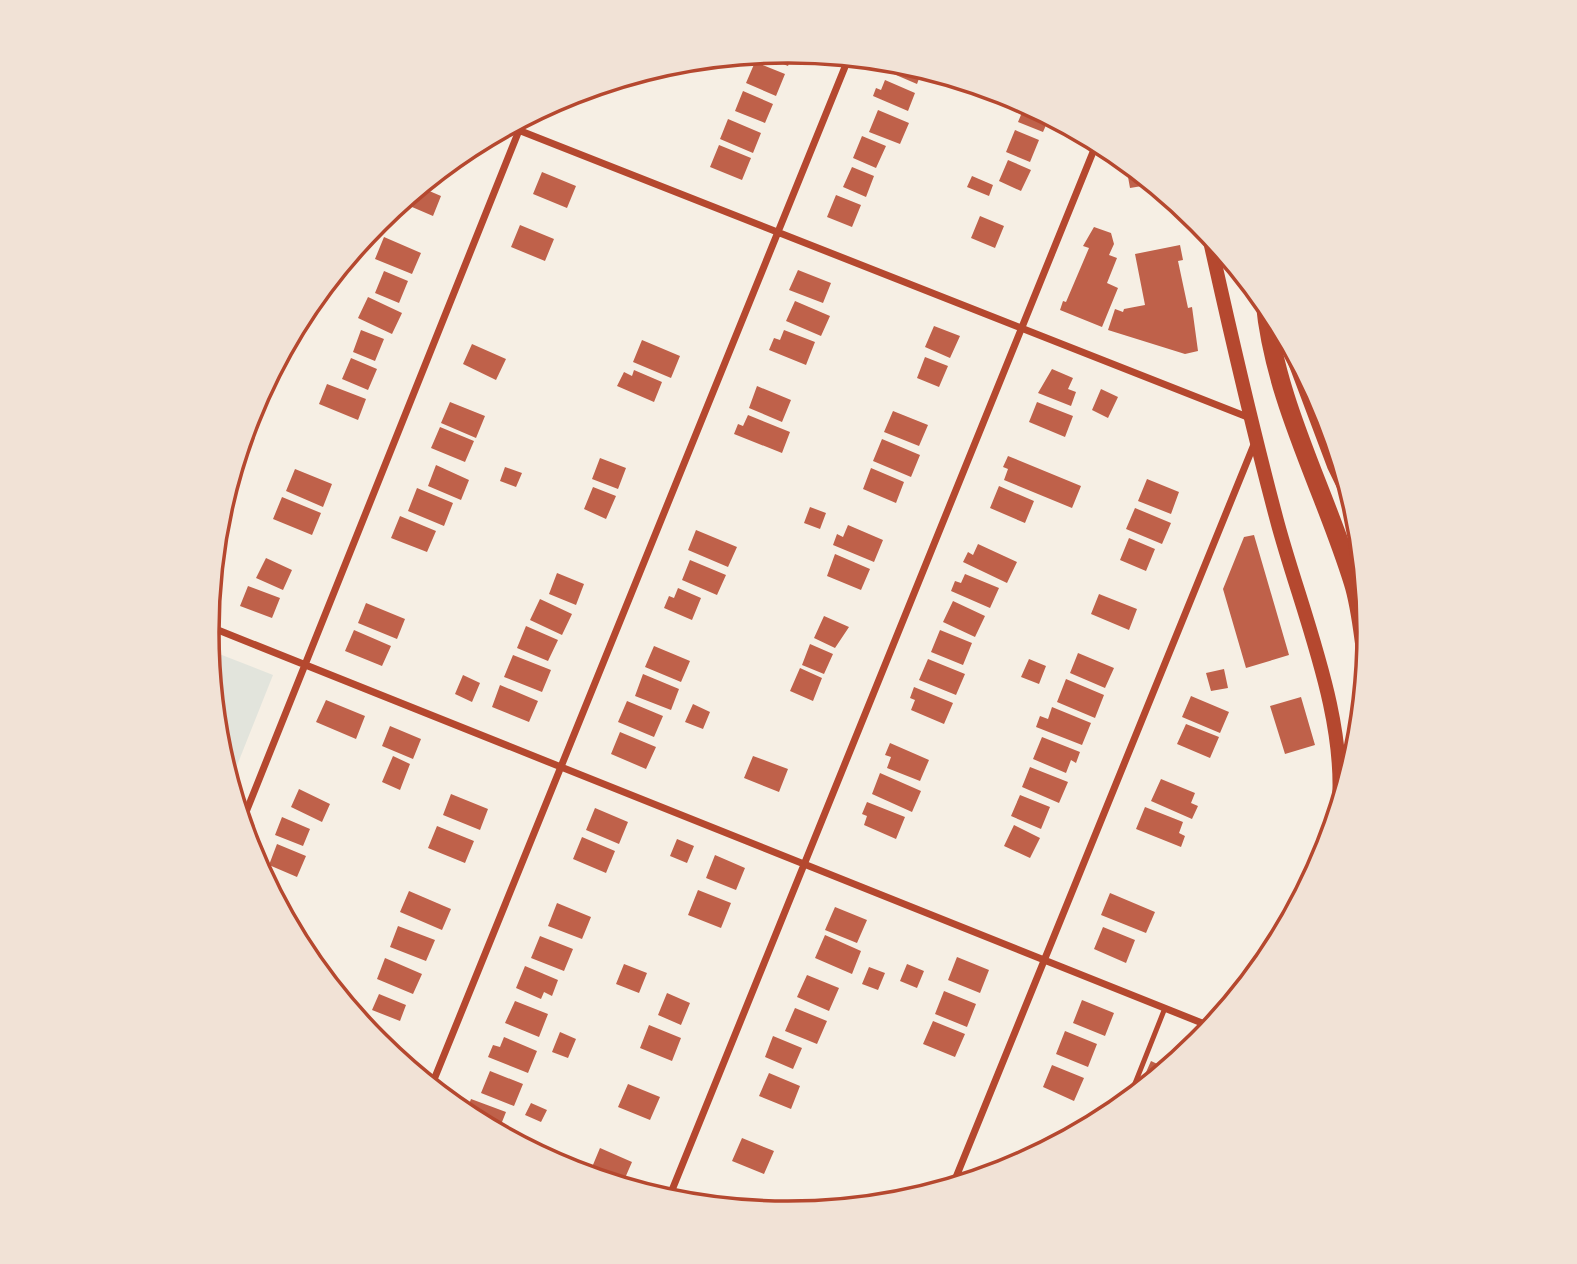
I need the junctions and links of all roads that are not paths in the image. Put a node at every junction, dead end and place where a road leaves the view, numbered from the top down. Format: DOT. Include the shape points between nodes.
graph roads {
  1 [pos="845,66"];
  2 [pos="518,131"];
  3 [pos="518,132"];
  4 [pos="1093,152"];
  5 [pos="777,233"];
  6 [pos="1213,254"];
  7 [pos="1267,324"];
  8 [pos="1020,329"];
  9 [pos="1252,419"];
  10 [pos="1256,439"];
  11 [pos="1356,602"];
  12 [pos="219,630"];
  13 [pos="305,664"];
  14 [pos="560,766"];
  15 [pos="1339,777"];
  16 [pos="248,808"];
  17 [pos="806,864"];
  18 [pos="1044,960"];
  19 [pos="1165,1008"];
  20 [pos="1201,1023"];
  21 [pos="435,1077"];
  22 [pos="1135,1083"];
  23 [pos="957,1176"];
  24 [pos="673,1189"];
  1 -- 5 [label="street"];
  2 -- 5 [label="street"];
  3 -- 13 [label="street"];
  4 -- 8 [label="street"];
  5 -- 8 [label="street"];
  5 -- 14 [label="street"];
  6 -- 9 [label="main road"];
  7 -- 11 [label="highway" via="1296,427"];
  8 -- 9 [label="street"];
  8 -- 17 [label="street"];
  9 -- 10 [label="main road"];
  10 -- 15 [label="main road" via="1339,750"];
  10 -- 18 [label="street"];
  12 -- 13 [label="street"];
  13 -- 14 [label="street"];
  13 -- 16 [label="street"];
  14 -- 17 [label="street"];
  14 -- 21 [label="street"];
  17 -- 18 [label="street"];
  17 -- 24 [label="street"];
  18 -- 19 [label="street"];
  18 -- 23 [label="street"];
  19 -- 20 [label="street"];
  19 -- 22 [label="lane"];
}
